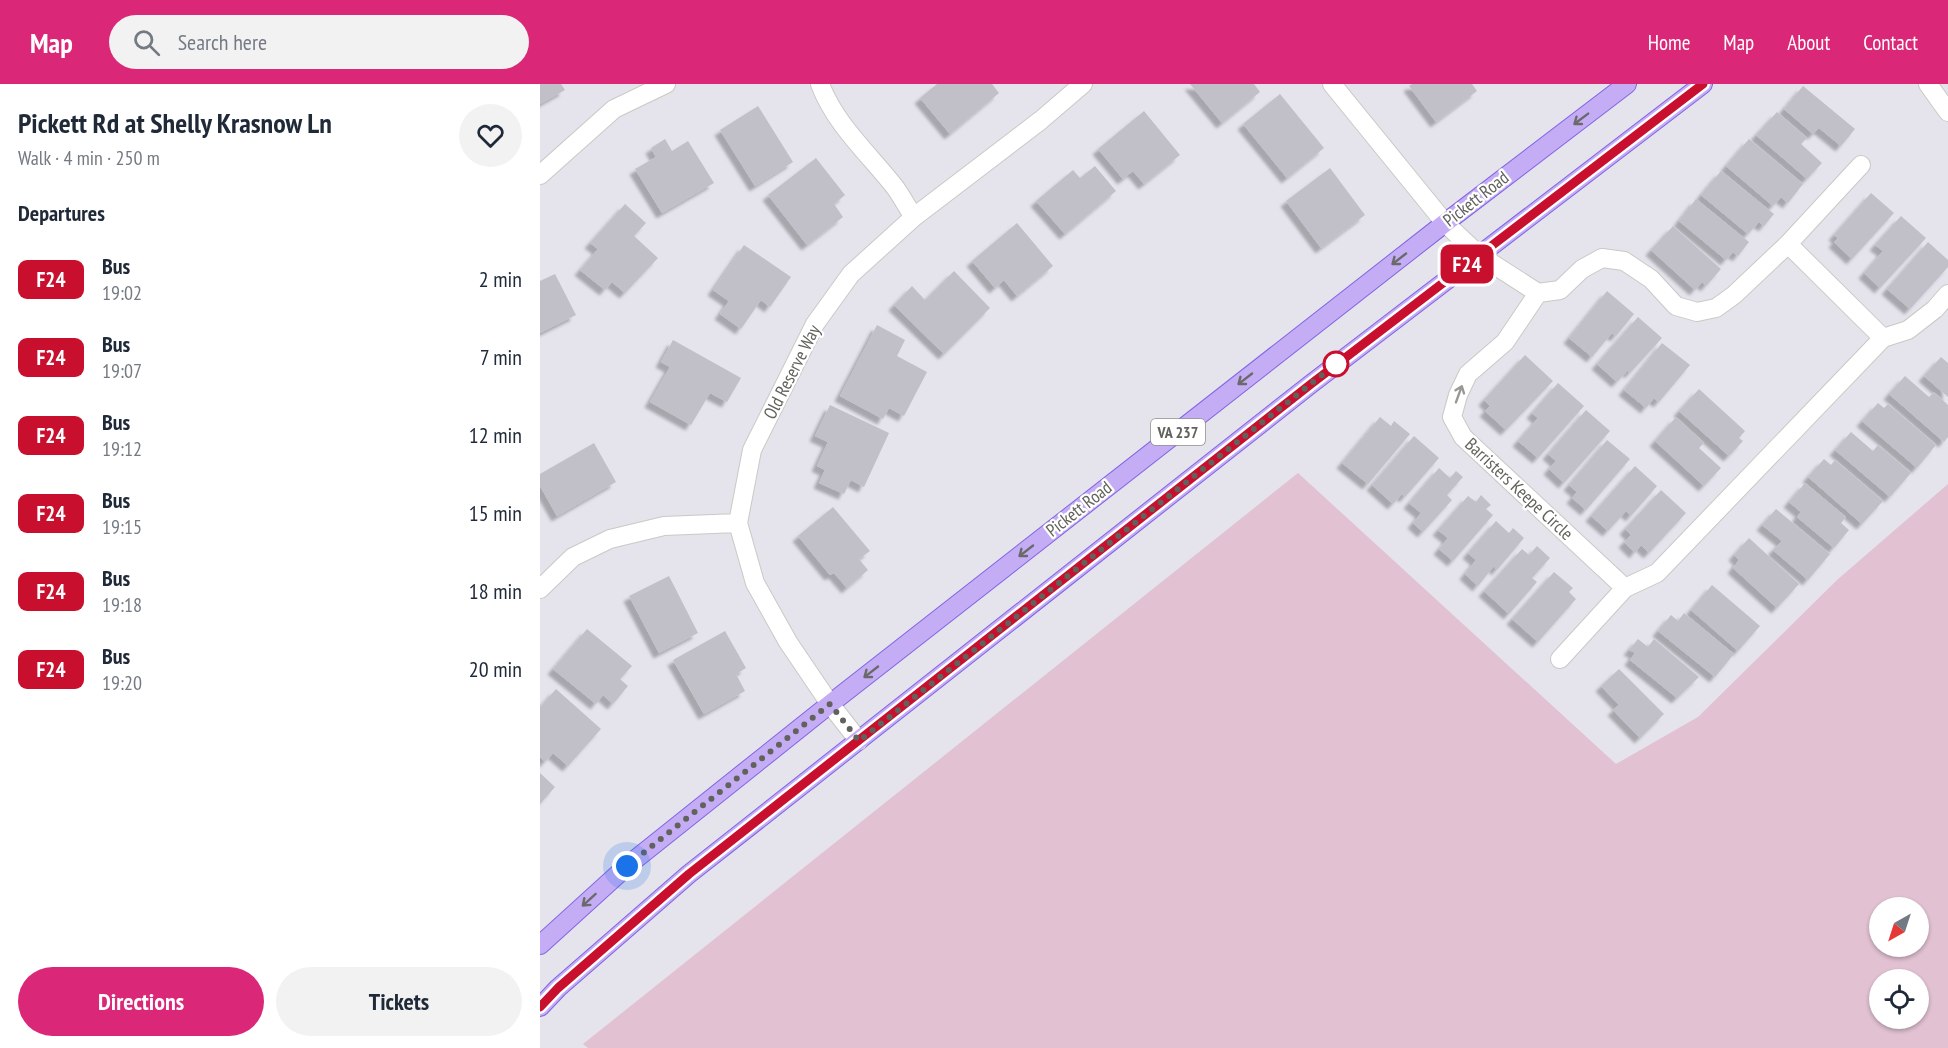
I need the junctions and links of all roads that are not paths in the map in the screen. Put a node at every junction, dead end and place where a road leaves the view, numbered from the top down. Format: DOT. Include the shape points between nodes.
graph roads {
  1 [pos="666,84"];
  2 [pos="820,84"];
  3 [pos="1083,84"];
  4 [pos="1332,84"];
  5 [pos="1627,84"];
  6 [pos="1703,84"];
  7 [pos="1928,84"];
  8 [pos="1948,112"];
  9 [pos="1861,165"];
  10 [pos="540,175"];
  11 [pos="914,217"];
  12 [pos="1445,223"];
  13 [pos="1788,244"];
  14 [pos="1479,255"];
  15 [pos="1538,293"];
  16 [pos="1948,294"];
  17 [pos="1883,338"];
  18 [pos="738,523"];
  19 [pos="1625,588"];
  20 [pos="540,589"];
  21 [pos="1560,659"];
  22 [pos="830,704"];
  23 [pos="859,741"];
  24 [pos="540,945"];
  25 [pos="540,1007"];
  1 -- 10 [label="street" via="614,109"];
  2 -- 11 [label="street" via="845,128"];
  3 -- 11 [label="street, Old Reserve Way"];
  4 -- 12 [label="street"];
  5 -- 12 [label="main road, Pickett Road / VA 237, one-way"];
  6 -- 14 [label="main road, VA 237"];
  7 -- 8 [label="street"];
  9 -- 13 [label="street"];
  11 -- 18 [label="street, Old Reserve Way" via="851,274 815,324 752,450"];
  12 -- 14 [label="street"];
  12 -- 22 [label="main road, Pickett Road / VA 237, one-way"];
  13 -- 15 [label="street" via="1734,296 1716,308 1697,312 1676,306 1651,279 1624,261 1602,258 1582,269 1560,290"];
  13 -- 17 [label="street"];
  14 -- 15 [label="street"];
  14 -- 23 [label="main road, VA 237"];
  19 -- 15 [label="street, Barristers Keepe Circle, one-way" via="1463,437 1452,417 1468,374 1505,342"];
  16 -- 17 [label="street" via="1908,330"];
  17 -- 19 [label="street" via="1657,573"];
  18 -- 20 [label="street" via="663,526 610,539 573,557"];
  18 -- 22 [label="street, Old Reserve Way" via="755,583 788,642"];
  19 -- 21 [label="street"];
  22 -- 23 [label="street, Old Reserve Way"];
  22 -- 24 [label="main road, Pickett Road / VA 237, one-way" via="627,866"];
  23 -- 25 [label="main road, VA 237" via="689,874"];
}
